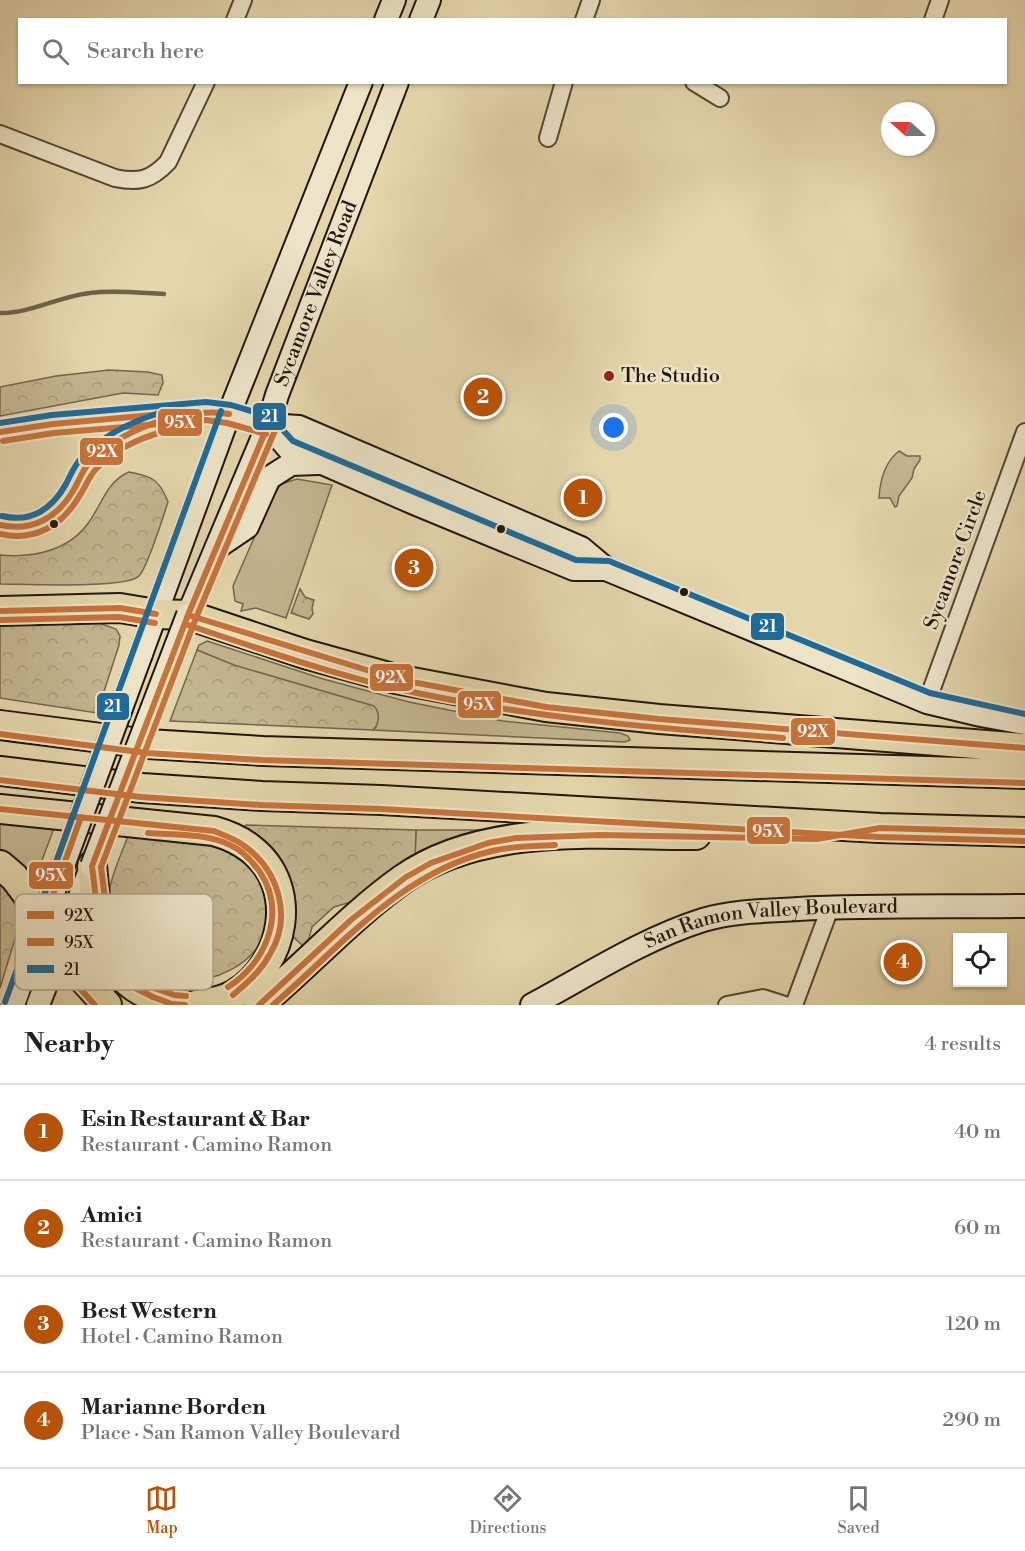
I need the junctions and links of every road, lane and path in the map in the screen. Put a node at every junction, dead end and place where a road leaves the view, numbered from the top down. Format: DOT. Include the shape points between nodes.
graph roads {
  1 [pos="243,0"];
  2 [pos="394,0"];
  3 [pos="429,0"];
  4 [pos="591,0"];
  5 [pos="940,0"];
  6 [pos="236,18"];
  7 [pos="387,18"];
  8 [pos="422,18"];
  9 [pos="585,18"];
  10 [pos="934,18"];
  11 [pos="205,84"];
  12 [pos="360,84"];
  13 [pos="396,84"];
  14 [pos="563,84"];
  15 [pos="697,84"];
  16 [pos="720,98"];
  17 [pos="0,134"];
  18 [pos="548,138"];
  19 [pos="229,414"];
  20 [pos="268,425"];
  21 [pos="1025,432"];
  22 [pos="322,463"];
  23 [pos="219,546"];
  24 [pos="606,569"];
  25 [pos="0,611"];
  26 [pos="156,614"];
  27 [pos="188,615"];
  28 [pos="927,702"];
  29 [pos="1025,723"];
  30 [pos="0,725"];
  31 [pos="1025,748"];
  32 [pos="0,771"];
  33 [pos="1025,774"];
  34 [pos="0,809"];
  35 [pos="880,828"];
  36 [pos="1025,832"];
  37 [pos="0,865"];
  38 [pos="92,866"];
  39 [pos="27,894"];
  40 [pos="53,894"];
  41 [pos="81,894"];
  42 [pos="95,894"];
  43 [pos="1025,906"];
  44 [pos="830,908"];
  45 [pos="19,990"];
  46 [pos="44,990"];
  47 [pos="93,990"];
  48 [pos="139,990"];
  49 [pos="14,1005"];
  50 [pos="38,1005"];
  51 [pos="106,1005"];
  52 [pos="185,1005"];
  53 [pos="195,1005"];
  54 [pos="259,1005"];
  55 [pos="532,1005"];
  56 [pos="727,1005"];
  57 [pos="785,1005"];
  58 [pos="794,1005"];
  1 -- 6 [label="street"];
  2 -- 7 [label="main road"];
  3 -- 8 [label="main road"];
  4 -- 9 [label="street"];
  5 -- 10 [label="street"];
  11 -- 17 [label="street" via="168,162 158,172 139,180 115,178"];
  12 -- 19 [label="main road, Sycamore Valley Road"];
  13 -- 20 [label="main road, Sycamore Valley Road"];
  14 -- 18 [label="street"];
  15 -- 16 [label="street"];
  19 -- 20 [label="main road"];
  19 -- 26 [label="main road, Sycamore Valley Road"];
  20 -- 22 [label="main road" via="288,448"];
  20 -- 23 [label="main road, Sycamore Valley Road"];
  20 -- 24 [label="main road" via="299,426 581,548"];
  21 -- 28 [label="street, Sycamore Circle"];
  22 -- 23 [label="main road" via="291,464 269,478 247,527"];
  22 -- 24 [label="main road" via="574,569"];
  23 -- 27 [label="main road, Sycamore Valley Road"];
  24 -- 28 [label="main road"];
  25 -- 26 [label="highway" via="120,608"];
  26 -- 27 [label="highway"];
  26 -- 40 [label="main road, Sycamore Valley Road, bridge"];
  27 -- 31 [label="highway" via="374,673 506,701 659,719"];
  27 -- 38 [label="main road, Sycamore Valley Road, bridge"];
  28 -- 29 [label="main road"];
  30 -- 33 [label="highway" via="148,744 262,751"];
  32 -- 35 [label="highway" via="142,788 262,796"];
  34 -- 53 [label="highway" via="214,831 235,837 253,850 270,869 279,890 279,933 270,957 256,977 234,994"];
  35 -- 36 [label="highway"];
  35 -- 54 [label="highway" via="817,838 600,835 488,843 431,863 406,877 352,920"];
  37 -- 39 [label="highway"];
  38 -- 41 [label="main road, Sycamore Valley Road"];
  38 -- 42 [label="highway"];
  43 -- 44 [label="main road, San Ramon Valley Boulevard"];
  44 -- 55 [label="main road, San Ramon Valley Boulevard" via="747,912 703,920 645,944"];
  44 -- 58 [label="street"];
  45 -- 49 [label="main road, Sycamore Valley Road"];
  46 -- 50 [label="main road, Sycamore Valley Road"];
  47 -- 51 [label="highway"];
  48 -- 52 [label="highway" via="172,1004"];
  56 -- 57 [label="street" via="763,998"];
}
